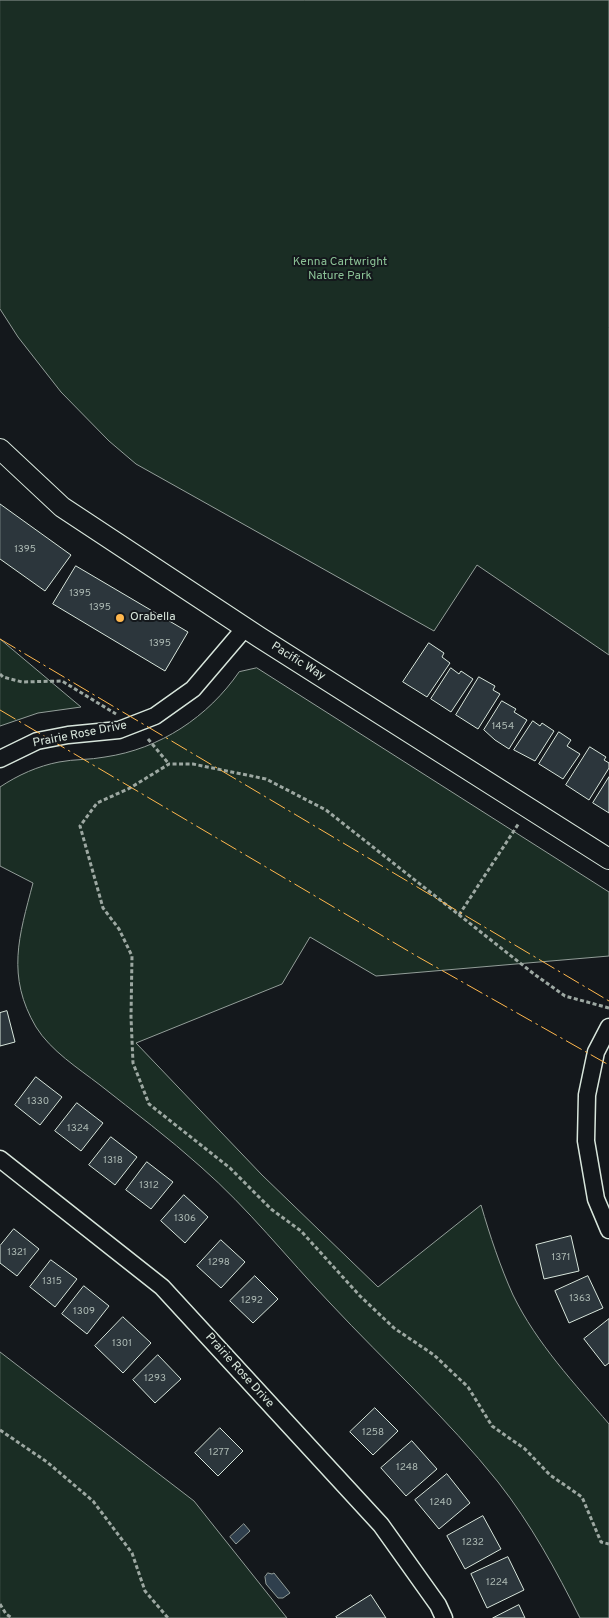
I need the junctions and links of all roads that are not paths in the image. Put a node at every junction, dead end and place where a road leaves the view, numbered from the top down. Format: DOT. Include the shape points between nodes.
graph roads {
  1 [pos="0,449"];
  2 [pos="245,628"];
  3 [pos="0,759"];
  4 [pos="609,859"];
  5 [pos="609,1028"];
  6 [pos="0,1159"];
  7 [pos="609,1230"];
  8 [pos="444,1618"];
  1 -- 2 [label="street, Pacific Way" via="62,506"];
  2 -- 3 [label="street, Prairie Rose Drive" via="193,689 155,716 119,730 37,741"];
  2 -- 4 [label="street, Pacific Way"];
  5 -- 7 [label="street" via="596,1052 587,1095 586,1141 596,1199"];
  6 -- 8 [label="street, Prairie Rose Drive" via="162,1287 380,1526"];
}
